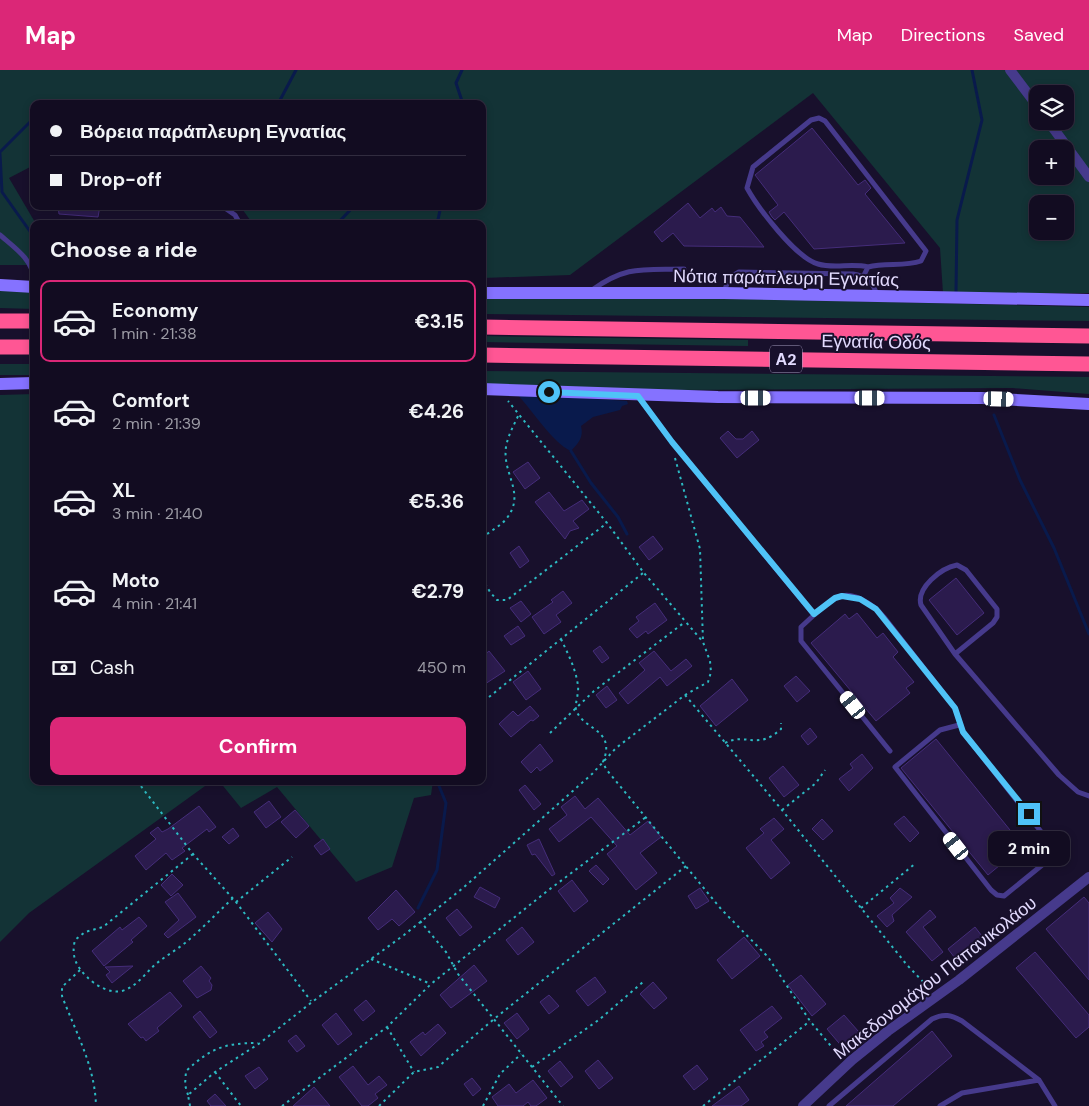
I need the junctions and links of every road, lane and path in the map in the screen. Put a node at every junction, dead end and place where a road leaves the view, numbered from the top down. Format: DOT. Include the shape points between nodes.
graph roads {
  1 [pos="1010,70"];
  2 [pos="1029,95"];
  3 [pos="1055,130"];
  4 [pos="1089,177"];
  5 [pos="228,210"];
  6 [pos="238,220"];
  7 [pos="0,235"];
  8 [pos="30,264"];
  9 [pos="868,267"];
  10 [pos="684,269"];
  11 [pos="863,276"];
  12 [pos="0,285"];
  13 [pos="30,287"];
  14 [pos="486,292"];
  15 [pos="587,293"];
  16 [pos="724,294"];
  17 [pos="877,296"];
  18 [pos="1089,300"];
  19 [pos="0,320"];
  20 [pos="30,321"];
  21 [pos="486,327"];
  22 [pos="1089,336"];
  23 [pos="0,347"];
  24 [pos="30,348"];
  25 [pos="486,354"];
  26 [pos="1089,364"];
  27 [pos="0,384"];
  28 [pos="30,384"];
  29 [pos="486,389"];
  30 [pos="498,390"];
  31 [pos="638,396"];
  32 [pos="1089,404"];
  33 [pos="519,414"];
  34 [pos="672,442"];
  35 [pos="607,523"];
  36 [pos="486,535"];
  37 [pos="644,572"];
  38 [pos="486,585"];
  39 [pos="814,614"];
  40 [pos="685,622"];
  41 [pos="561,639"];
  42 [pos="703,642"];
  43 [pos="956,654"];
  44 [pos="685,695"];
  45 [pos="489,697"];
  46 [pos="576,709"];
  47 [pos="781,723"];
  48 [pos="959,725"];
  49 [pos="550,733"];
  50 [pos="726,743"];
  51 [pos="890,751"];
  52 [pos="603,762"];
  53 [pos="825,770"];
  54 [pos="140,785"];
  55 [pos="1089,796"];
  56 [pos="782,810"];
  57 [pos="646,816"];
  58 [pos="193,854"];
  59 [pos="292,858"];
  60 [pos="916,863"];
  61 [pos="686,866"];
  62 [pos="1089,877"];
  63 [pos="233,898"];
  64 [pos="236,902"];
  65 [pos="861,908"];
  66 [pos="420,921"];
  67 [pos="371,959"];
  68 [pos="454,967"];
  69 [pos="80,970"];
  70 [pos="643,982"];
  71 [pos="431,984"];
  72 [pos="937,996"];
  73 [pos="312,1002"];
  74 [pos="494,1019"];
  75 [pos="810,1021"];
  76 [pos="387,1026"];
  77 [pos="260,1043"];
  78 [pos="521,1054"];
  79 [pos="848,1066"];
  80 [pos="532,1067"];
  81 [pos="215,1072"];
  82 [pos="414,1072"];
  83 [pos="1039,1080"];
  84 [pos="188,1095"];
  85 [pos="96,1106"];
  86 [pos="190,1106"];
  87 [pos="241,1106"];
  88 [pos="282,1106"];
  89 [pos="379,1106"];
  90 [pos="483,1106"];
  91 [pos="563,1106"];
  92 [pos="703,1106"];
  93 [pos="803,1106"];
  94 [pos="829,1106"];
  95 [pos="940,1106"];
  96 [pos="1055,1106"];
  1 -- 2 [label="street"];
  3 -- 4 [label="street"];
  5 -- 6 [label="lane"];
  7 -- 8 [label="lane"];
  9 -- 9 [label="lane" via="914,264 922,261 926,251 825,121 819,118 811,120 753,167 747,188 758,207 805,258 829,266"];
  9 -- 11 [label="lane"];
  10 -- 15 [label="lane" via="628,270 610,276"];
  11 -- 16 [label="lane" via="739,272 729,278"];
  11 -- 17 [label="lane" via="871,282"];
  12 -- 13 [label="street"];
  14 -- 15 [label="street, Νότια παράπλευρη Εγνατίας"];
  15 -- 16 [label="street, Νότια παράπλευρη Εγνατίας"];
  16 -- 17 [label="street, Νότια παράπλευρη Εγνατίας"];
  17 -- 18 [label="street, Νότια παράπλευρη Εγνατίας"];
  19 -- 20 [label="highway"];
  21 -- 22 [label="highway, Εγνατία Οδός / Α2"];
  23 -- 24 [label="highway"];
  25 -- 26 [label="highway, Εγνατία Οδός / Α2"];
  27 -- 28 [label="street"];
  29 -- 30 [label="street"];
  30 -- 31 [label="street"];
  30 -- 33 [label="path"];
  31 -- 32 [label="street" via="982,398"];
  31 -- 34 [label="lane"];
  33 -- 35 [label="path"];
  33 -- 36 [label="path" via="506,448 508,471 516,496 514,506 506,520"];
  34 -- 39 [label="lane"];
  34 -- 42 [label="path" via="700,549"];
  35 -- 37 [label="path"];
  35 -- 38 [label="path" via="507,600 498,600"];
  37 -- 40 [label="path"];
  37 -- 41 [label="path"];
  39 -- 48 [label="lane" via="842,596 871,605 955,708"];
  39 -- 51 [label="lane" via="801,627 801,641"];
  40 -- 42 [label="path"];
  40 -- 46 [label="path" via="594,691"];
  41 -- 45 [label="path"];
  41 -- 46 [label="path" via="575,673 578,687"];
  42 -- 44 [label="path" via="710,662 708,682"];
  43 -- 43 [label="lane" via="919,598 921,590 950,566 957,565 966,570 997,609 997,617"];
  43 -- 55 [label="lane" via="1059,775 1078,792"];
  44 -- 50 [label="path"];
  44 -- 52 [label="path" via="616,748"];
  46 -- 49 [label="path"];
  46 -- 52 [label="path" via="582,719 599,731 606,754"];
  47 -- 50 [label="path" via="781,729 762,741 733,739"];
  48 -- 48 [label="lane" via="1054,847 1052,857 1004,896 991,890 895,767 940,730"];
  50 -- 56 [label="path"];
  52 -- 57 [label="path"];
  52 -- 66 [label="path" via="463,888"];
  53 -- 56 [label="path" via="816,783"];
  54 -- 58 [label="path"];
  56 -- 65 [label="path"];
  57 -- 61 [label="path"];
  57 -- 68 [label="path"];
  58 -- 63 [label="path"];
  58 -- 69 [label="path" via="104,926 85,932 75,940 73,956"];
  59 -- 64 [label="path"];
  60 -- 65 [label="path"];
  61 -- 74 [label="path"];
  61 -- 75 [label="path" via="768,957"];
  62 -- 72 [label="street, Μακεδονομάχου Παπανικολάου"];
  63 -- 64 [label="path"];
  63 -- 69 [label="path" via="142,980 120,992 105,989"];
  64 -- 73 [label="path"];
  65 -- 72 [label="path"];
  66 -- 67 [label="path"];
  66 -- 68 [label="path"];
  67 -- 71 [label="path"];
  67 -- 73 [label="path"];
  68 -- 71 [label="path"];
  68 -- 74 [label="path"];
  69 -- 85 [label="path" via="62,987 62,996 91,1068"];
  70 -- 80 [label="path" via="600,1019"];
  71 -- 76 [label="path"];
  72 -- 79 [label="street, Μακεδονομάχου Παπανικολάου" via="888,1030"];
  73 -- 77 [label="path"];
  74 -- 78 [label="path"];
  74 -- 82 [label="path" via="438,1067"];
  75 -- 79 [label="path"];
  75 -- 92 [label="path"];
  76 -- 82 [label="path"];
  76 -- 88 [label="path"];
  77 -- 81 [label="path"];
  77 -- 84 [label="path" via="234,1043 201,1057 186,1071 184,1085"];
  78 -- 80 [label="path"];
  78 -- 90 [label="path" via="500,1074"];
  79 -- 93 [label="street, Μακεδονομάχου Παπανικολάου"];
  80 -- 91 [label="path"];
  81 -- 84 [label="path"];
  81 -- 87 [label="path"];
  82 -- 89 [label="path"];
  83 -- 94 [label="lane" via="962,1021 941,1014"];
  83 -- 95 [label="lane" via="962,1093"];
  83 -- 96 [label="lane"];
  84 -- 86 [label="path"];
}
